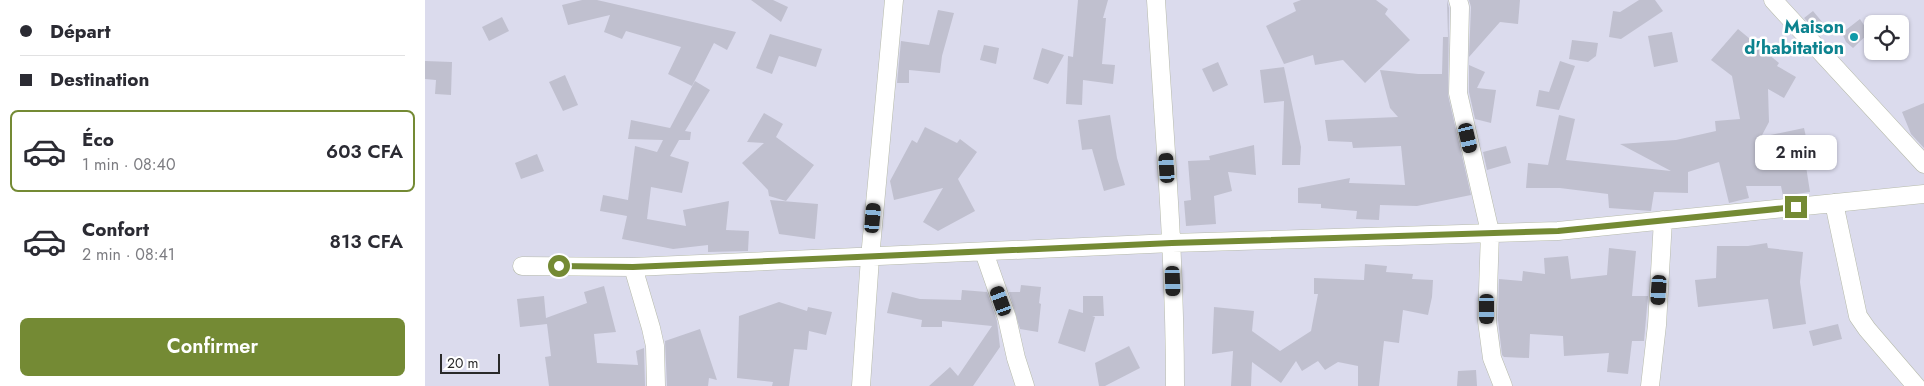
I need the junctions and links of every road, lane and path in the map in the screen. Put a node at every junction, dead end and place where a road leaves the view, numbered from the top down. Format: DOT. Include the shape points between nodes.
graph roads {
  1 [pos="894,0"];
  2 [pos="1156,0"];
  3 [pos="1458,0"];
  4 [pos="1773,0"];
  5 [pos="1924,164"];
  6 [pos="1924,194"];
  7 [pos="1834,203"];
  8 [pos="1663,220"];
  9 [pos="1490,232"];
  10 [pos="1172,243"];
  11 [pos="984,252"];
  12 [pos="870,258"];
  13 [pos="522,266"];
  14 [pos="633,267"];
  15 [pos="656,386"];
  16 [pos="861,386"];
  17 [pos="1025,386"];
  18 [pos="1175,386"];
  19 [pos="1503,386"];
  20 [pos="1650,386"];
  21 [pos="1916,386"];
  1 -- 12 [label="street"];
  2 -- 10 [label="street"];
  3 -- 9 [label="street" via="1458,94"];
  4 -- 5 [label="street"];
  6 -- 7 [label="street"];
  7 -- 8 [label="street"];
  7 -- 21 [label="street" via="1858,316"];
  8 -- 9 [label="street" via="1558,231"];
  8 -- 20 [label="street"];
  9 -- 10 [label="street"];
  9 -- 19 [label="street" via="1487,321 1492,358"];
  10 -- 11 [label="street"];
  10 -- 18 [label="street"];
  11 -- 12 [label="street"];
  11 -- 17 [label="street" via="1007,318"];
  12 -- 14 [label="street"];
  12 -- 16 [label="street"];
  13 -- 14 [label="street"];
  14 -- 15 [label="street" via="655,346"];
}
